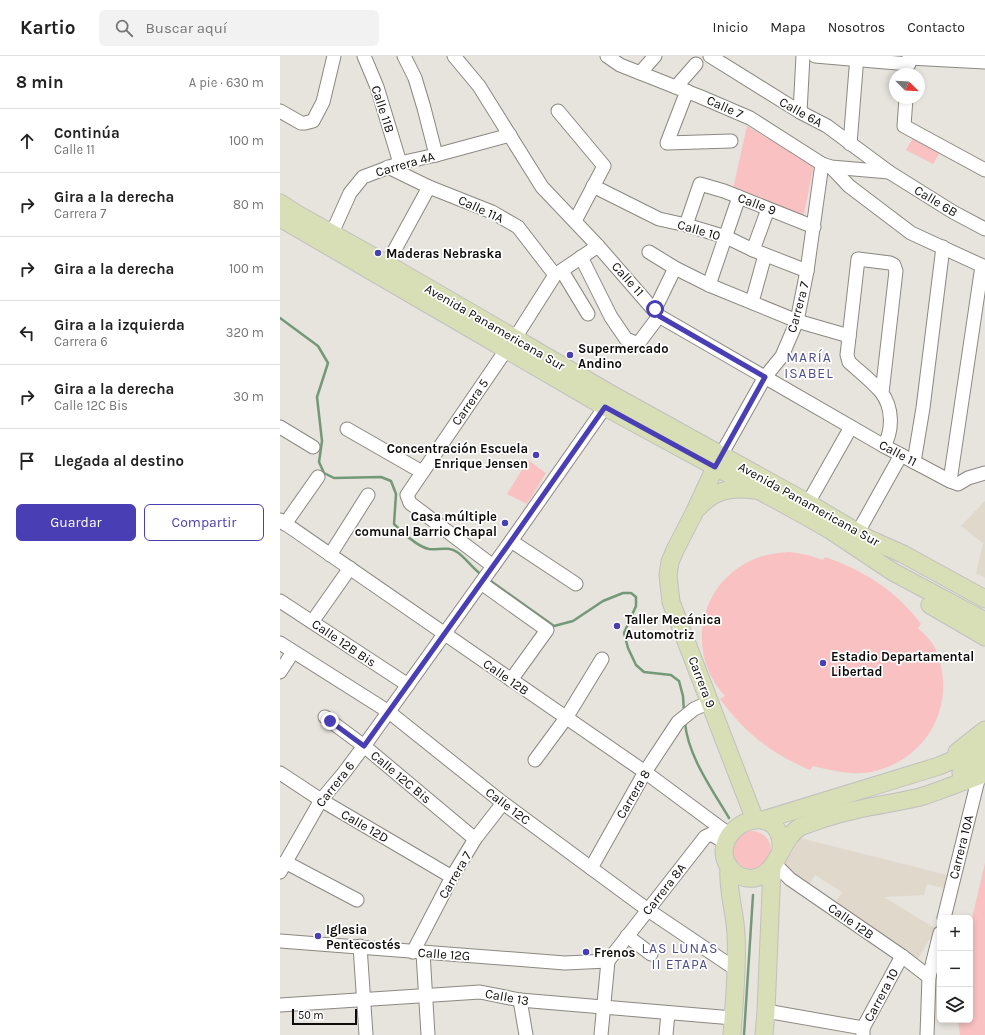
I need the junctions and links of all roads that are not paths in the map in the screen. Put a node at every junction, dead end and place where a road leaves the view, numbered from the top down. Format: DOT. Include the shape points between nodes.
graph roads {
  1 [pos="334,56"];
  2 [pos="364,56"];
  3 [pos="404,56"];
  4 [pos="454,56"];
  5 [pos="607,56"];
  6 [pos="654,56"];
  7 [pos="710,56"];
  8 [pos="803,56"];
  9 [pos="816,56"];
  10 [pos="857,58"];
  11 [pos="985,62"];
  12 [pos="909,63"];
  13 [pos="696,64"];
  14 [pos="640,73"];
  15 [pos="681,89"];
  16 [pos="906,104"];
  17 [pos="280,111"];
  18 [pos="558,111"];
  19 [pos="800,112"];
  20 [pos="510,135"];
  21 [pos="731,141"];
  22 [pos="850,144"];
  23 [pos="436,155"];
  24 [pos="394,165"];
  25 [pos="827,165"];
  26 [pos="985,170"];
  27 [pos="889,172"];
  28 [pos="593,186"];
  29 [pos="429,187"];
  30 [pos="739,197"];
  31 [pos="280,203"];
  32 [pos="768,209"];
  33 [pos="280,218"];
  34 [pos="575,221"];
  35 [pos="686,225"];
  36 [pos="814,227"];
  37 [pos="985,229"];
  38 [pos="332,233"];
  39 [pos="726,237"];
  40 [pos="598,246"];
  41 [pos="944,247"];
  42 [pos="649,252"];
  43 [pos="759,252"];
  44 [pos="581,257"];
  45 [pos="387,264"];
  46 [pos="984,266"];
  47 [pos="675,268"];
  48 [pos="807,271"];
  49 [pos="558,273"];
  50 [pos="709,285"];
  51 [pos="752,302"];
  52 [pos="657,312"];
  53 [pos="588,314"];
  54 [pos="797,321"];
  55 [pos="850,336"];
  56 [pos="511,344"];
  57 [pos="765,377"];
  58 [pos="882,393"];
  59 [pos="605,407"];
  60 [pos="851,427"];
  61 [pos="347,429"];
  62 [pos="282,433"];
  63 [pos="884,446"];
  64 [pos="313,447"];
  65 [pos="901,455"];
  66 [pos="718,461"];
  67 [pos="914,462"];
  68 [pos="422,472"];
  69 [pos="985,473"];
  70 [pos="318,477"];
  71 [pos="950,481"];
  72 [pos="368,495"];
  73 [pos="767,495"];
  74 [pos="808,503"];
  75 [pos="694,513"];
  76 [pos="283,522"];
  77 [pos="864,535"];
  78 [pos="511,541"];
  79 [pos="330,555"];
  80 [pos="350,568"];
  81 [pos="893,572"];
  82 [pos="487,575"];
  83 [pos="576,584"];
  84 [pos="985,599"];
  85 [pos="280,601"];
  86 [pos="985,611"];
  87 [pos="985,621"];
  88 [pos="312,622"];
  89 [pos="444,634"];
  90 [pos="985,637"];
  91 [pos="280,643"];
  92 [pos="293,652"];
  93 [pos="602,659"];
  94 [pos="280,672"];
  95 [pos="511,680"];
  96 [pos="408,685"];
  97 [pos="710,702"];
  98 [pos="388,712"];
  99 [pos="325,717"];
  100 [pos="566,718"];
  101 [pos="985,730"];
  102 [pos="364,746"];
  103 [pos="985,746"];
  104 [pos="535,760"];
  105 [pos="985,760"];
  106 [pos="939,766"];
  107 [pos="645,772"];
  108 [pos="280,773"];
  109 [pos="982,774"];
  110 [pos="838,798"];
  111 [pos="321,800"];
  112 [pos="503,803"];
  113 [pos="759,820"];
  114 [pos="475,839"];
  115 [pos="728,839"];
  116 [pos="776,860"];
  117 [pos="283,867"];
  118 [pos="729,867"];
  119 [pos="591,868"];
  120 [pos="452,877"];
  121 [pos="357,900"];
  122 [pos="648,910"];
  123 [pos="945,915"];
  124 [pos="627,936"];
  125 [pos="280,941"];
  126 [pos="937,945"];
  127 [pos="360,946"];
  128 [pos="418,952"];
  129 [pos="651,954"];
  130 [pos="902,956"];
  131 [pos="608,961"];
  132 [pos="737,970"];
  133 [pos="929,976"];
  134 [pos="426,996"];
  135 [pos="363,999"];
  136 [pos="520,1000"];
  137 [pos="280,1005"];
  138 [pos="603,1008"];
  139 [pos="766,1011"];
  140 [pos="668,1012"];
  141 [pos="733,1018"];
  142 [pos="863,1031"];
  143 [pos="366,1035"];
  144 [pos="428,1035"];
  145 [pos="526,1035"];
  146 [pos="601,1035"];
  147 [pos="666,1035"];
  148 [pos="732,1035"];
  149 [pos="764,1035"];
  150 [pos="927,1035"];
  1 -- 17 [label="street" via="323,102 313,121 301,123"];
  2 -- 24 [label="street, Calle 11B" via="377,87"];
  3 -- 23 [label="street" via="415,78"];
  4 -- 20 [label="street, Calle 11" via="480,86"];
  5 -- 14 [label="street, Calle 7" via="620,65"];
  6 -- 14 [label="street"];
  7 -- 19 [label="street, Calle 6A"];
  8 -- 19 [label="street"];
  9 -- 10 [label="street"];
  10 -- 12 [label="street"];
  10 -- 22 [label="street"];
  11 -- 12 [label="street"];
  13 -- 15 [label="street"];
  14 -- 15 [label="street, Calle 7"];
  15 -- 21 [label="street" via="667,143"];
  15 -- 25 [label="street, Calle 7" via="750,118"];
  16 -- 26 [label="street" via="904,126"];
  18 -- 28 [label="street" via="604,166"];
  19 -- 22 [label="street, Calle 6A" via="827,126"];
  20 -- 23 [label="street, Carrera 4A"];
  20 -- 34 [label="street, Calle 11" via="542,187"];
  22 -- 27 [label="street, Calle 6A"];
  23 -- 24 [label="street, Carrera 4A"];
  24 -- 29 [label="street, Calle 11A"];
  24 -- 38 [label="street, Carrera 4A" via="362,177 350,193"];
  25 -- 27 [label="street"];
  25 -- 36 [label="street, Carrera 7"];
  25 -- 41 [label="street, Calle 7" via="911,233"];
  27 -- 37 [label="street, Calle 6B"];
  28 -- 34 [label="street"];
  28 -- 35 [label="street, Calle 10" via="659,220"];
  29 -- 45 [label="street"];
  29 -- 49 [label="street, Calle 11A" via="492,212 518,227"];
  30 -- 32 [label="street, Calle 9"];
  30 -- 35 [label="street, Calle 9" via="700,184"];
  30 -- 39 [label="street"];
  31 -- 38 [label="main road, Avenida Panamericana Sur"];
  32 -- 36 [label="street, Calle 9"];
  32 -- 43 [label="street"];
  33 -- 56 [label="main road, Avenida Panamericana Sur"];
  34 -- 40 [label="street, Calle 11"];
  35 -- 39 [label="street, Calle 10"];
  36 -- 48 [label="street, Carrera 7"];
  38 -- 45 [label="main road, Avenida Panamericana Sur"];
  39 -- 43 [label="street, Calle 10"];
  39 -- 50 [label="street"];
  40 -- 44 [label="street, Carrera 5"];
  40 -- 52 [label="street, Calle 11"];
  41 -- 46 [label="street, Calle 7"];
  41 -- 67 [label="street"];
  42 -- 47 [label="street"];
  43 -- 48 [label="street, Calle 10"];
  43 -- 51 [label="street"];
  44 -- 49 [label="street, Carrera 5"];
  44 -- 52 [label="street" via="611,317 626,338 638,344"];
  45 -- 56 [label="main road, Avenida Panamericana Sur"];
  46 -- 71 [label="street"];
  47 -- 50 [label="street"];
  47 -- 52 [label="street"];
  48 -- 54 [label="street, Carrera 7"];
  49 -- 53 [label="street, Calle 11A"];
  49 -- 56 [label="street, Carrera 5"];
  50 -- 51 [label="street"];
  51 -- 54 [label="street"];
  52 -- 57 [label="street, Calle 11"];
  54 -- 55 [label="street"];
  54 -- 57 [label="street, Carrera 7" via="782,356"];
  55 -- 58 [label="street" via="847,355 849,362"];
  55 -- 58 [label="street" via="858,259 894,265 896,271"];
  56 -- 59 [label="main road, Avenida Panamericana Sur"];
  56 -- 66 [label="main road, Avenida Panamericana Sur" via="611,394"];
  56 -- 68 [label="street, Carrera 5"];
  57 -- 60 [label="street, Calle 11"];
  57 -- 66 [label="street, Carrera 7"];
  58 -- 63 [label="street" via="887,403 891,428"];
  59 -- 66 [label="main road, Avenida Panamericana Sur"];
  59 -- 78 [label="street, Carrera 6"];
  60 -- 63 [label="street, Calle 11"];
  60 -- 74 [label="street"];
  61 -- 68 [label="street"];
  62 -- 64 [label="street"];
  63 -- 65 [label="street, Calle 11"];
  65 -- 67 [label="street, Calle 11"];
  65 -- 77 [label="street"];
  66 -- 73 [label="main road, Avenida Panamericana Sur"];
  66 -- 74 [label="main road, Avenida Panamericana Sur"];
  66 -- 75 [label="main road, Carrera 9"];
  67 -- 71 [label="street, Calle 11"];
  68 -- 82 [label="street, Carrera 5" via="407,495 410,503"];
  69 -- 71 [label="street" via="958,484"];
  70 -- 76 [label="street"];
  72 -- 79 [label="street"];
  73 -- 75 [label="main road" via="740,488 727,490 703,502"];
  73 -- 81 [label="main road, Avenida Panamericana Sur" via="830,530"];
  74 -- 77 [label="main road, Avenida Panamericana Sur"];
  75 -- 97 [label="main road, Carrera 9" via="675,550 668,575 671,602"];
  76 -- 79 [label="street, Calle 12B"];
  77 -- 84 [label="main road, Avenida Panamericana Sur"];
  77 -- 86 [label="main road" via="907,568"];
  78 -- 82 [label="street, Carrera 6"];
  78 -- 83 [label="street"];
  79 -- 80 [label="street, Calle 12B"];
  80 -- 88 [label="street"];
  80 -- 89 [label="street, Calle 12B"];
  81 -- 87 [label="main road"];
  81 -- 90 [label="main road" via="916,597"];
  82 -- 89 [label="street, Carrera 6"];
  82 -- 95 [label="street" via="547,630"];
  85 -- 88 [label="street, Calle 12B Bis"];
  88 -- 96 [label="street, Calle 12B Bis"];
  89 -- 95 [label="street, Calle 12B"];
  89 -- 96 [label="street, Carrera 6"];
  91 -- 92 [label="street, Calle 12C"];
  92 -- 94 [label="street"];
  92 -- 98 [label="street, Calle 12C"];
  93 -- 100 [label="street"];
  95 -- 100 [label="street, Calle 12B"];
  96 -- 98 [label="street, Carrera 6"];
  97 -- 107 [label="street, Carrera 8" via="694,709 678,722"];
  97 -- 113 [label="main road, Carrera 9"];
  98 -- 102 [label="street, Carrera 6"];
  98 -- 112 [label="street, Calle 12C"];
  99 -- 102 [label="street, Calle 12C Bis"];
  100 -- 104 [label="street"];
  100 -- 107 [label="street, Calle 12B"];
  101 -- 106 [label="main road"];
  102 -- 111 [label="street, Carrera 6"];
  102 -- 114 [label="street, Calle 12C Bis"];
  103 -- 106 [label="main road"];
  105 -- 110 [label="main road" via="956,776 905,793 862,800"];
  106 -- 110 [label="main road"];
  107 -- 115 [label="street, Calle 12B"];
  107 -- 119 [label="street, Carrera 8"];
  108 -- 111 [label="street, Calle 12D"];
  109 -- 116 [label="main road" via="920,797 833,815 799,828"];
  109 -- 123 [label="street, Carrera 10A"];
  110 -- 113 [label="main road"];
  111 -- 117 [label="street, Carrera 6"];
  111 -- 120 [label="street, Calle 12D"];
  112 -- 114 [label="street, Carrera 7"];
  112 -- 119 [label="street, Calle 12C"];
  113 -- 115 [label="main road" via="745,822"];
  113 -- 116 [label="main road" via="770,823 779,832 781,842"];
  114 -- 120 [label="street, Carrera 7"];
  115 -- 118 [label="main road" via="724,851"];
  115 -- 122 [label="street, Carrera 8A" via="712,834 705,837"];
  116 -- 118 [label="main road" via="765,873 755,878 745,878"];
  116 -- 130 [label="street, Calle 12B" via="790,879"];
  116 -- 139 [label="main road"];
  117 -- 121 [label="street"];
  118 -- 132 [label="main road" via="728,880 735,916"];
  119 -- 122 [label="street, Calle 12C"];
  120 -- 128 [label="street, Carrera 7"];
  122 -- 124 [label="street, Carrera 8A"];
  122 -- 132 [label="street, Calle 12C"];
  124 -- 129 [label="street"];
  124 -- 131 [label="street, Carrera 8A"];
  125 -- 127 [label="street, Calle 12G"];
  126 -- 133 [label="street"];
  127 -- 128 [label="street, Calle 12G"];
  127 -- 135 [label="street"];
  128 -- 131 [label="street, Calle 12G" via="565,962"];
  128 -- 134 [label="street"];
  130 -- 133 [label="street, Calle 12B"];
  130 -- 142 [label="street, Carrera 10"];
  131 -- 138 [label="street"];
  132 -- 141 [label="main road"];
  133 -- 150 [label="street"];
  134 -- 135 [label="street, Calle 13"];
  134 -- 136 [label="street, Calle 13" via="480,992"];
  134 -- 144 [label="street"];
  135 -- 137 [label="street, Calle 13"];
  135 -- 143 [label="street"];
  136 -- 138 [label="street, Calle 13"];
  136 -- 145 [label="street"];
  138 -- 140 [label="street, Calle 13"];
  138 -- 146 [label="street"];
  139 -- 142 [label="street"];
  139 -- 149 [label="main road"];
  140 -- 141 [label="street, Calle 13"];
  140 -- 147 [label="street"];
  141 -- 148 [label="main road"];
}
